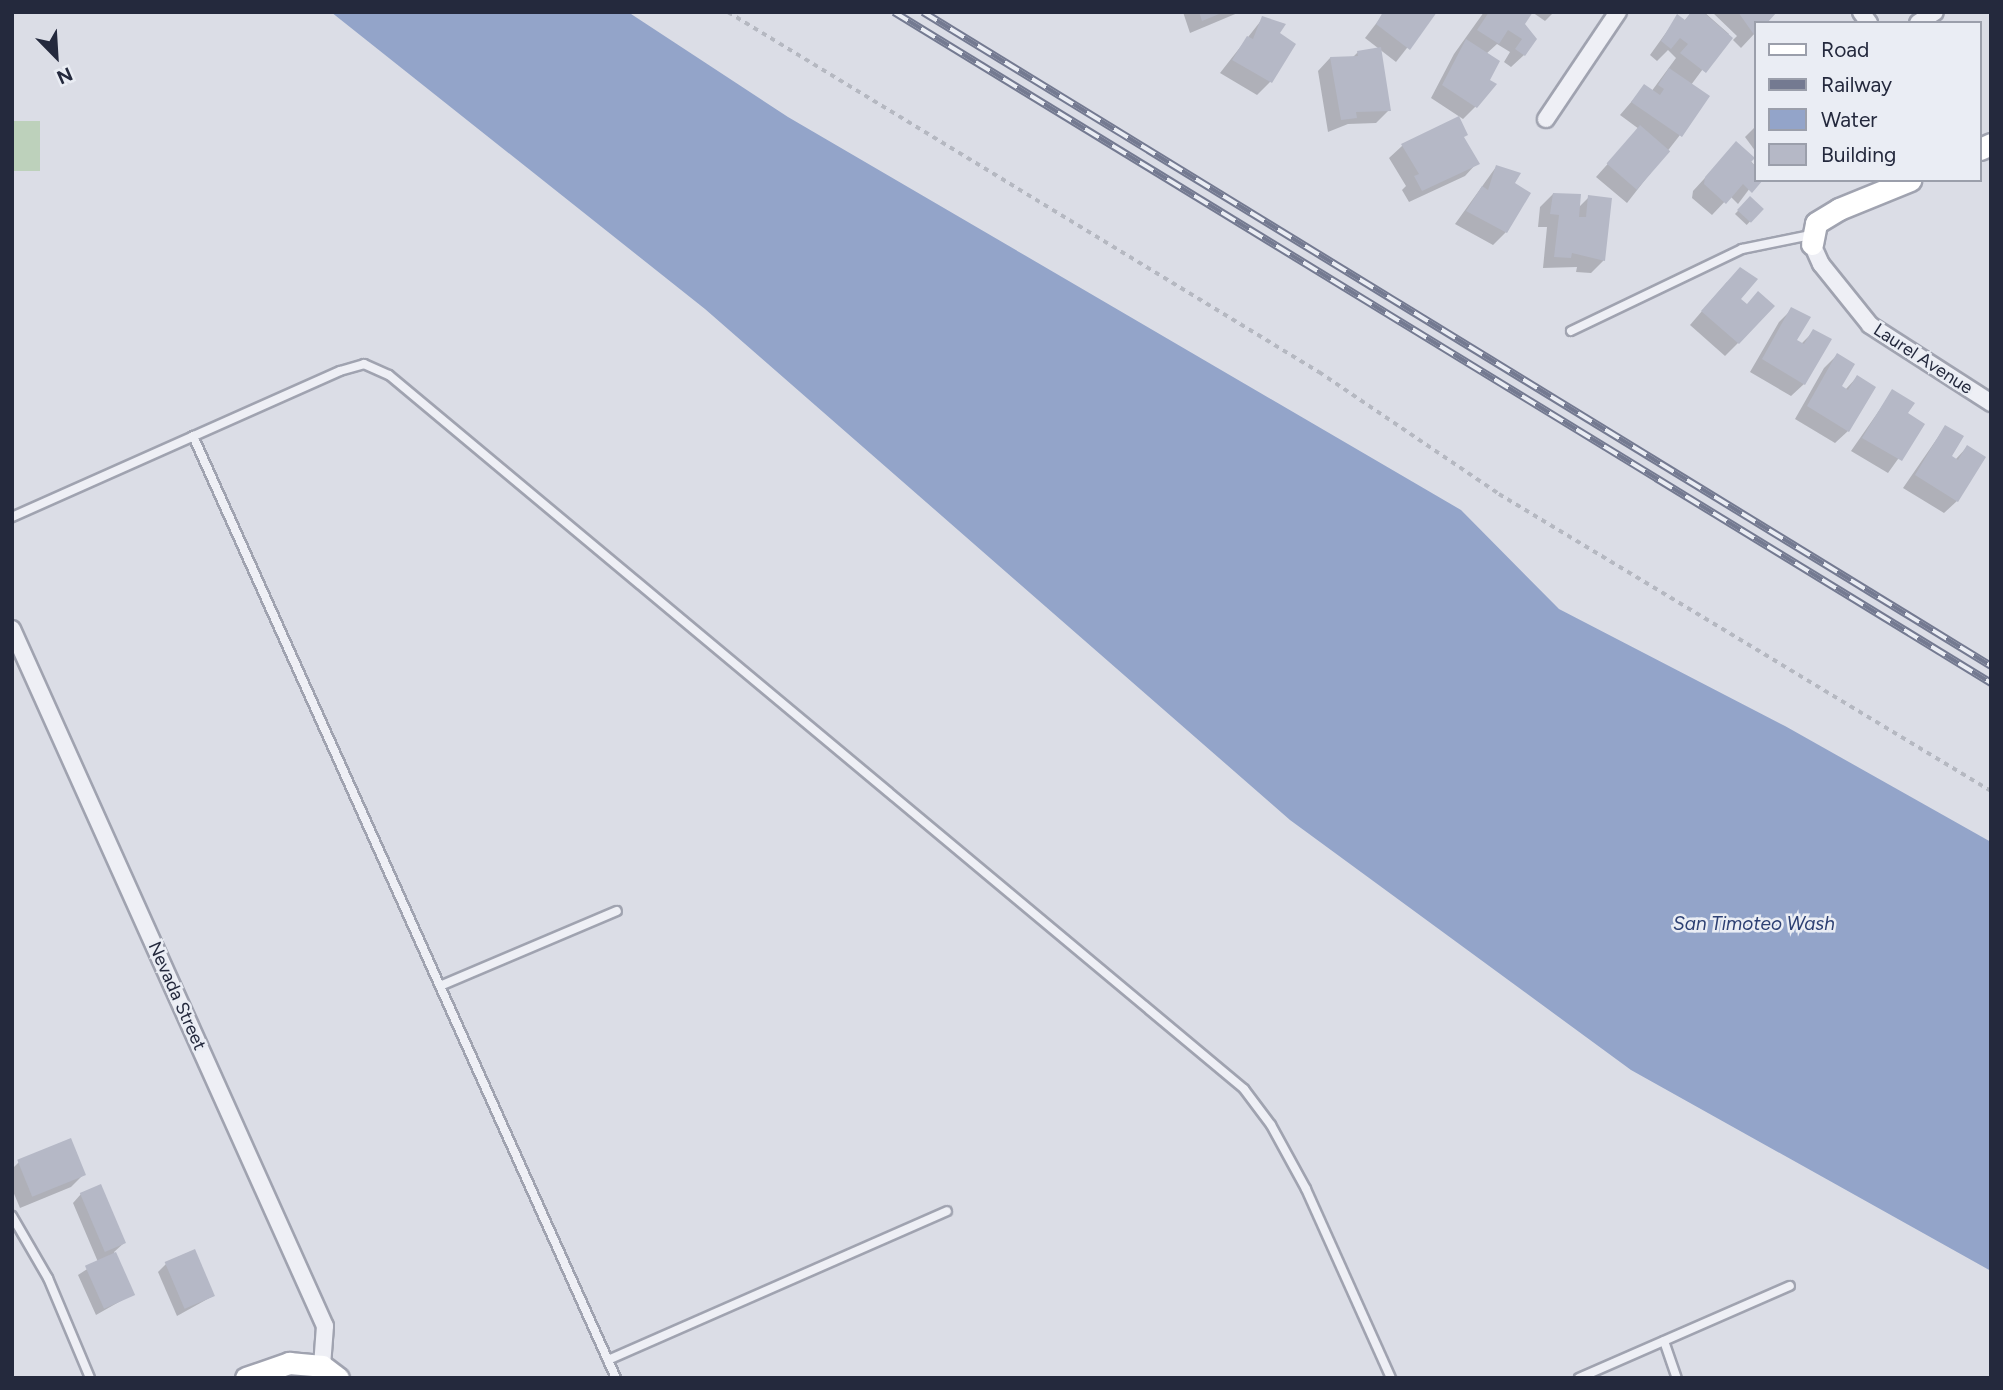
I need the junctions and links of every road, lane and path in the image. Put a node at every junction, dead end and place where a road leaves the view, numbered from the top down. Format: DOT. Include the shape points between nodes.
graph roads {
  1 [pos="728,12"];
  2 [pos="1618,12"];
  3 [pos="1546,119"];
  4 [pos="1905,182"];
  5 [pos="1813,239"];
  6 [pos="1572,331"];
  7 [pos="1991,402"];
  8 [pos="193,436"];
  9 [pos="12,517"];
  10 [pos="12,629"];
  11 [pos="1991,792"];
  12 [pos="617,911"];
  13 [pos="440,986"];
  14 [pos="947,1211"];
  15 [pos="12,1216"];
  16 [pos="1790,1286"];
  17 [pos="1664,1341"];
  18 [pos="608,1360"];
  19 [pos="330,1372"];
  20 [pos="90,1378"];
  21 [pos="246,1378"];
  22 [pos="616,1378"];
  23 [pos="1391,1378"];
  24 [pos="1579,1378"];
  25 [pos="1677,1378"];
  1 -- 11 [label="path" via="1319,372 1499,494"];
  2 -- 3 [label="street"];
  4 -- 5 [label="street" via="1816,223"];
  5 -- 6 [label="lane" via="1742,249"];
  5 -- 7 [label="street, Laurel Avenue" via="1821,264 1870,325"];
  8 -- 9 [label="lane"];
  8 -- 13 [label="lane"];
  8 -- 23 [label="lane" via="340,371 364,364 389,374 1244,1089 1271,1125 1306,1189"];
  10 -- 19 [label="street, Nevada Street" via="325,1326"];
  12 -- 13 [label="lane"];
  13 -- 18 [label="lane"];
  14 -- 18 [label="lane"];
  15 -- 20 [label="lane" via="48,1278"];
  16 -- 17 [label="lane"];
  17 -- 24 [label="lane"];
  17 -- 25 [label="lane"];
  18 -- 22 [label="lane"];
  19 -- 21 [label="street" via="289,1363"];
}
